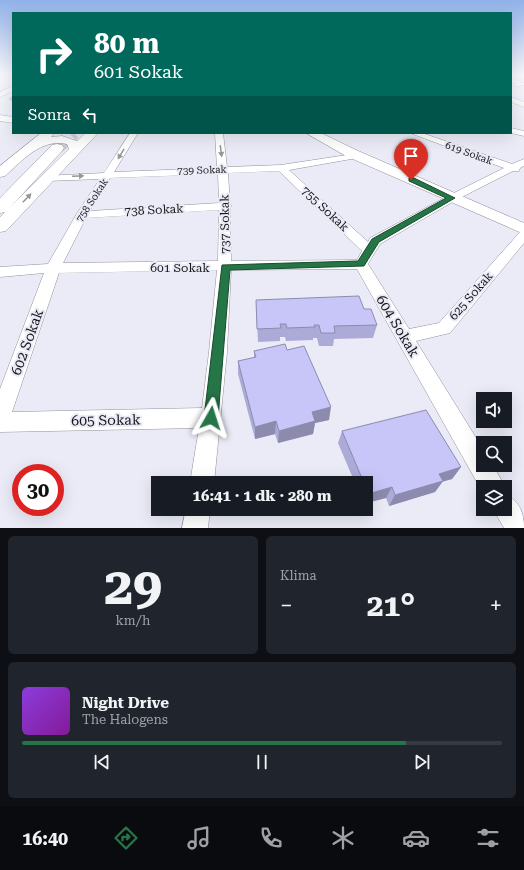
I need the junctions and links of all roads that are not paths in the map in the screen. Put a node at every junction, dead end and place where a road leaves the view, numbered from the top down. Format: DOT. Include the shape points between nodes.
graph roads {
  1 [pos="512,99"];
  2 [pos="524,105"];
  3 [pos="512,130"];
  4 [pos="91,134"];
  5 [pos="133,134"];
  6 [pos="218,134"];
  7 [pos="314,134"];
  8 [pos="417,134"];
  9 [pos="524,134"];
  10 [pos="44,144"];
  11 [pos="76,150"];
  12 [pos="357,155"];
  13 [pos="524,162"];
  14 [pos="281,168"];
  15 [pos="511,168"];
  16 [pos="223,169"];
  17 [pos="524,172"];
  18 [pos="0,173"];
  19 [pos="108,175"];
  20 [pos="47,178"];
  21 [pos="0,189"];
  22 [pos="452,198"];
  23 [pos="226,206"];
  24 [pos="0,208"];
  25 [pos="82,214"];
  26 [pos="0,227"];
  27 [pos="524,229"];
  28 [pos="524,234"];
  29 [pos="365,257"];
  30 [pos="226,267"];
  31 [pos="53,268"];
  32 [pos="0,272"];
  33 [pos="405,337"];
  34 [pos="0,416"];
  35 [pos="211,418"];
  36 [pos="0,422"];
  37 [pos="203,476"];
  38 [pos="489,480"];
  39 [pos="197,516"];
  40 [pos="511,516"];
  41 [pos="195,528"];
  42 [pos="518,528"];
  1 -- 2 [label="street"];
  3 -- 9 [label="street"];
  4 -- 11 [label="main road"];
  5 -- 19 [label="street, 758 Sokak, one-way"];
  6 -- 16 [label="street, 737 Sokak, one-way"];
  7 -- 12 [label="main road"];
  8 -- 15 [label="street, 619 Sokak"];
  10 -- 11 [label="main road" via="45,141 72,142"];
  10 -- 18 [label="main road"];
  10 -- 21 [label="main road"];
  10 -- 24 [label="main road"];
  11 -- 20 [label="main road"];
  12 -- 14 [label="street, 739 Sokak"];
  12 -- 22 [label="main road"];
  13 -- 15 [label="street"];
  14 -- 16 [label="street, 739 Sokak"];
  14 -- 29 [label="street, 755 Sokak"];
  15 -- 17 [label="street, 619 Sokak"];
  15 -- 22 [label="street"];
  16 -- 19 [label="street, 739 Sokak"];
  16 -- 23 [label="street, 737 Sokak"];
  20 -- 19 [label="street, 739 Sokak, one-way"];
  19 -- 25 [label="street, 758 Sokak"];
  26 -- 20 [label="main road, one-way"];
  22 -- 27 [label="main road"];
  22 -- 29 [label="street" via="375,241"];
  23 -- 25 [label="street, 738 Sokak"];
  23 -- 30 [label="street, 737 Sokak"];
  25 -- 31 [label="street, 758 Sokak"];
  28 -- 33 [label="street, 625 Sokak" via="444,328"];
  29 -- 30 [label="street, 601 Sokak"];
  29 -- 33 [label="street, 604 Sokak"];
  30 -- 31 [label="street, 601 Sokak"];
  30 -- 35 [label="street, 737 Sokak"];
  31 -- 32 [label="street, 601 Sokak"];
  31 -- 34 [label="street, 602 Sokak"];
  33 -- 38 [label="street, 604 Sokak"];
  35 -- 36 [label="street, 605 Sokak"];
  35 -- 37 [label="street, 737 Sokak"];
  39 -- 41 [label="street"];
  40 -- 42 [label="street"];
}
